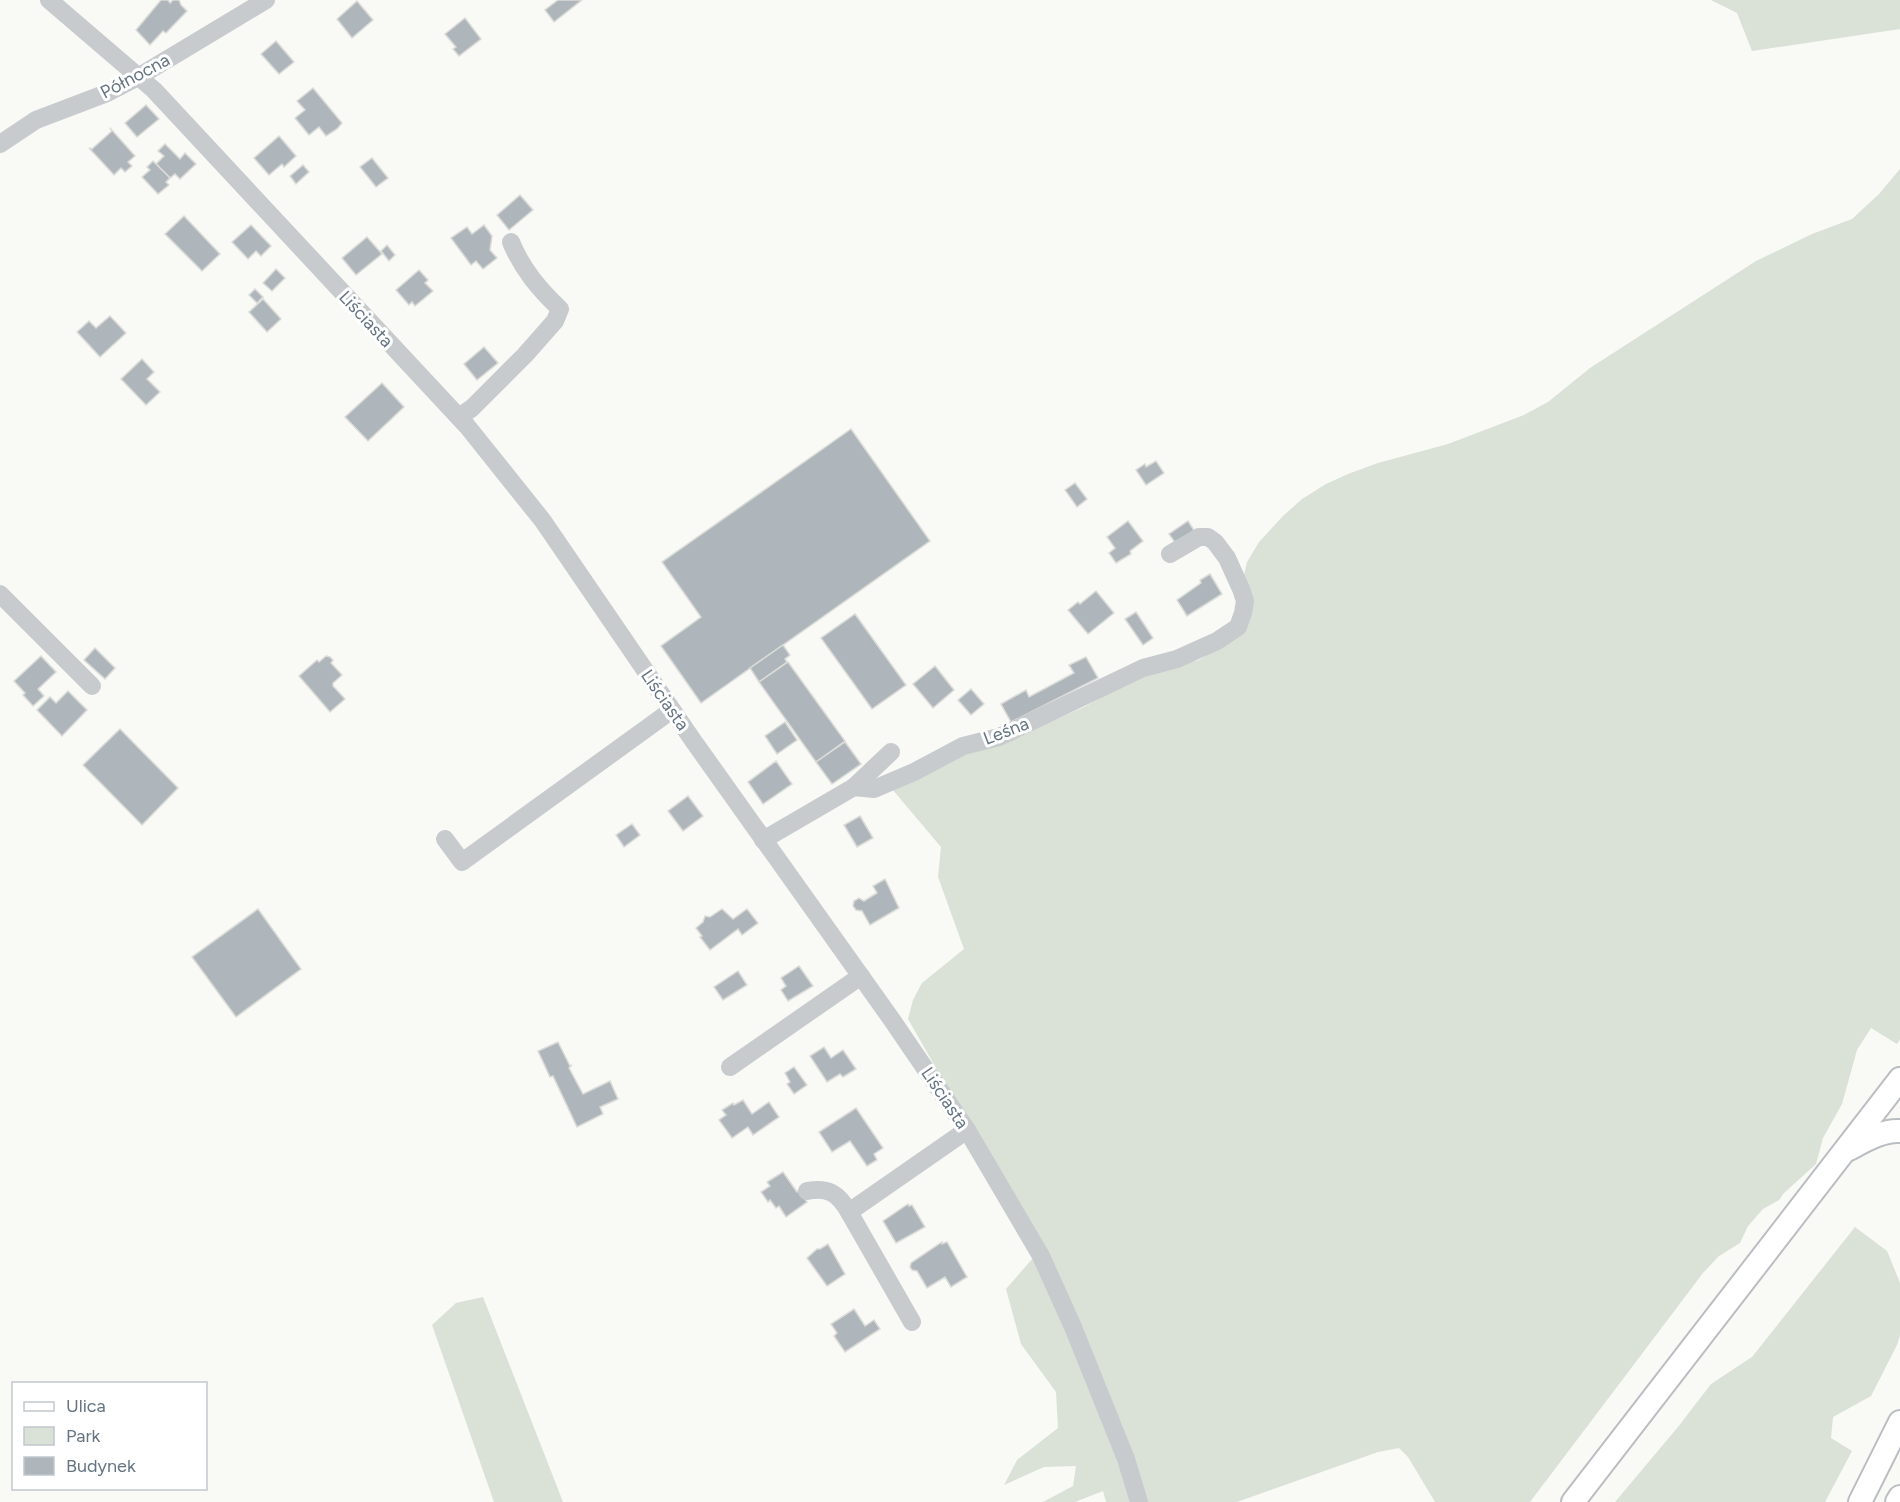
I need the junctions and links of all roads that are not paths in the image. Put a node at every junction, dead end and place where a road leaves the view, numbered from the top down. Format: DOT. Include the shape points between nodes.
graph roads {
  1 [pos="49,0"];
  2 [pos="266,0"];
  3 [pos="138,77"];
  4 [pos="0,144"];
  5 [pos="511,242"];
  6 [pos="459,417"];
  7 [pos="1170,554"];
  8 [pos="0,594"];
  9 [pos="92,686"];
  10 [pos="672,710"];
  11 [pos="891,752"];
  12 [pos="854,787"];
  13 [pos="445,838"];
  14 [pos="763,840"];
  15 [pos="861,976"];
  16 [pos="730,1067"];
  17 [pos="1900,1078"];
  18 [pos="967,1130"];
  19 [pos="1900,1131"];
  20 [pos="1845,1151"];
  21 [pos="807,1191"];
  22 [pos="849,1212"];
  23 [pos="912,1322"];
  24 [pos="1900,1422"];
  25 [pos="1900,1497"];
  26 [pos="1139,1502"];
  27 [pos="1573,1502"];
  28 [pos="1860,1502"];
  29 [pos="1897,1502"];
  1 -- 3 [label="street, Liściasta"];
  2 -- 3 [label="street, Północna"];
  3 -- 4 [label="street, Północna" via="36,120"];
  3 -- 6 [label="street, Liściasta"];
  5 -- 6 [label="street" via="534,284 560,309 555,321 525,355"];
  6 -- 10 [label="street, Liściasta" via="543,521"];
  7 -- 12 [label="street, Leśna" via="1198,537 1215,542 1227,558 1245,602 1238,627 1217,641 1143,668 999,737 963,746 874,789"];
  8 -- 9 [label="street"];
  10 -- 13 [label="street" via="462,862"];
  10 -- 14 [label="street, Liściasta"];
  11 -- 12 [label="street"];
  12 -- 14 [label="street, Leśna"];
  14 -- 15 [label="street, Liściasta"];
  15 -- 16 [label="street"];
  15 -- 18 [label="street, Liściasta"];
  17 -- 20 [label="main road"];
  18 -- 22 [label="street"];
  18 -- 26 [label="street, Liściasta" via="1041,1256 1126,1459"];
  19 -- 20 [label="main road" via="1873,1137"];
  20 -- 27 [label="main road"];
  21 -- 22 [label="street" via="821,1189 841,1198"];
  22 -- 23 [label="street"];
  24 -- 28 [label="main road"];
  25 -- 29 [label="main road"];
}
